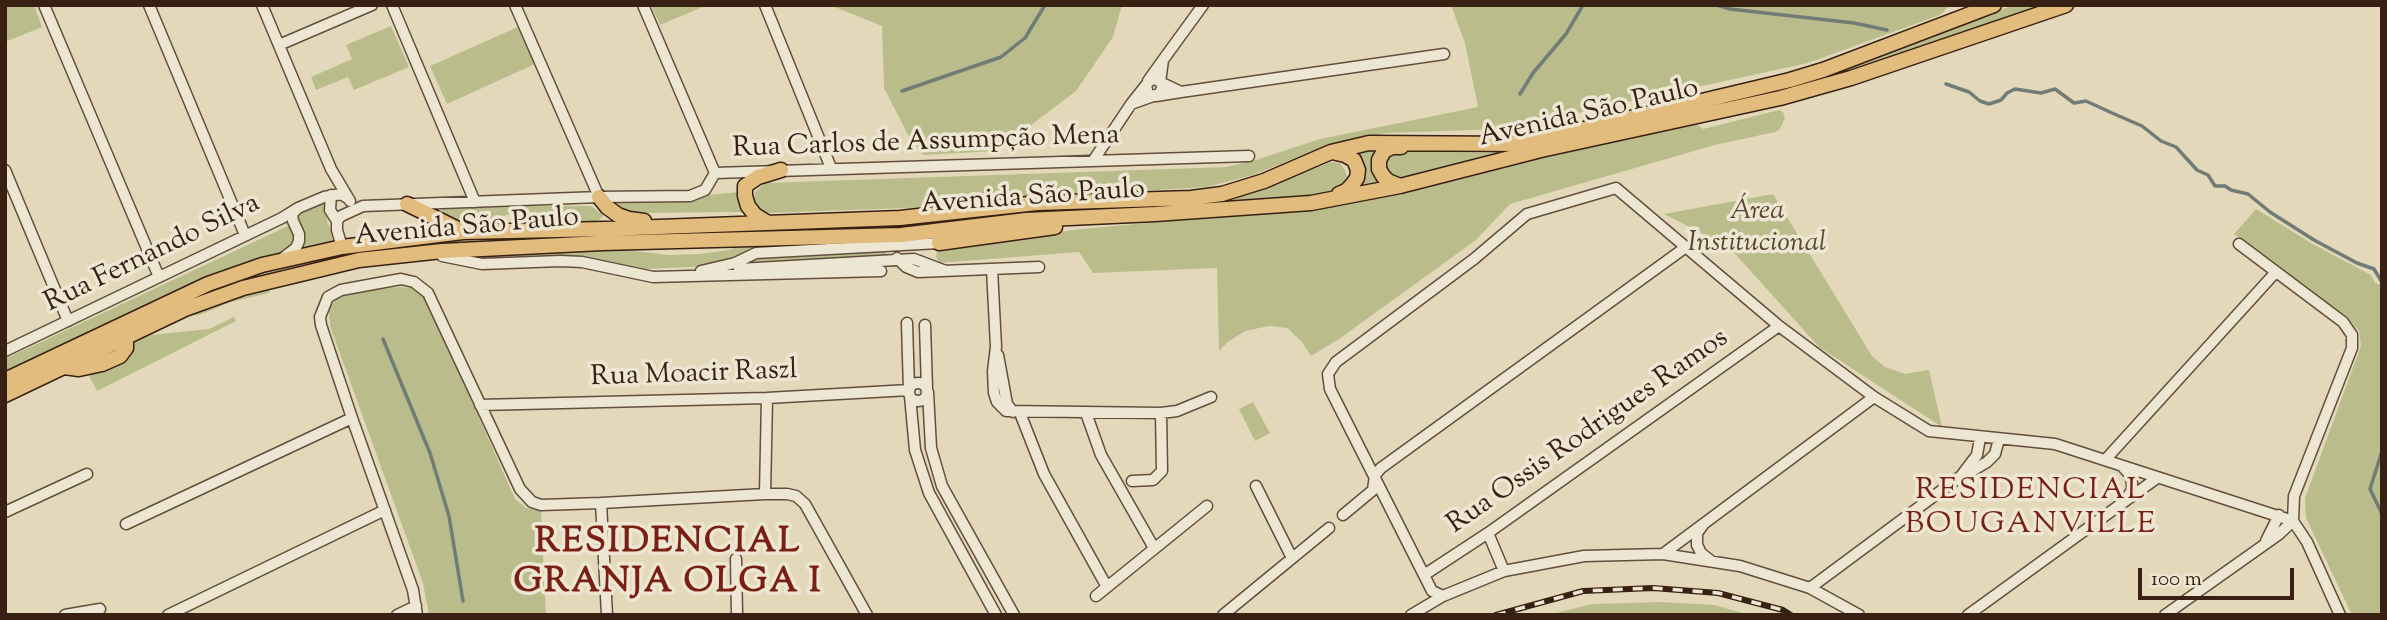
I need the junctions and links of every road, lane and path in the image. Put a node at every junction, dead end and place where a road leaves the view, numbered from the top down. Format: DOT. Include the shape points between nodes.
graph roads {
  1 [pos="44,5"];
  2 [pos="149,5"];
  3 [pos="262,5"];
  4 [pos="372,5"];
  5 [pos="392,5"];
  6 [pos="516,5"];
  7 [pos="643,5"];
  8 [pos="765,5"];
  9 [pos="1203,5"];
  10 [pos="1958,5"];
  11 [pos="1994,5"];
  12 [pos="2066,5"];
  13 [pos="1951,22"];
  14 [pos="279,45"];
  15 [pos="1444,54"];
  16 [pos="1163,60"];
  17 [pos="1160,82"];
  18 [pos="1147,84"];
  19 [pos="1181,92"];
  20 [pos="1155,96"];
  21 [pos="1131,104"];
  22 [pos="1434,145"];
  23 [pos="1331,152"];
  24 [pos="1249,156"];
  25 [pos="1093,161"];
  26 [pos="831,168"];
  27 [pos="331,169"];
  28 [pos="5,170"];
  29 [pos="780,170"];
  30 [pos="715,173"];
  31 [pos="1401,186"];
  32 [pos="337,196"];
  33 [pos="599,197"];
  34 [pos="475,202"];
  35 [pos="1311,203"];
  36 [pos="407,204"];
  37 [pos="363,206"];
  38 [pos="1155,214"];
  39 [pos="287,220"];
  40 [pos="337,221"];
  41 [pos="768,223"];
  42 [pos="690,224"];
  43 [pos="463,232"];
  44 [pos="245,235"];
  45 [pos="939,243"];
  46 [pos="2239,244"];
  47 [pos="342,247"];
  48 [pos="1686,247"];
  49 [pos="866,248"];
  50 [pos="405,255"];
  51 [pos="359,260"];
  52 [pos="899,260"];
  53 [pos="262,265"];
  54 [pos="1039,267"];
  55 [pos="927,268"];
  56 [pos="992,269"];
  57 [pos="881,271"];
  58 [pos="2275,273"];
  59 [pos="728,275"];
  60 [pos="159,277"];
  61 [pos="653,277"];
  62 [pos="68,321"];
  63 [pos="907,323"];
  64 [pos="925,325"];
  65 [pos="1779,326"];
  66 [pos="5,351"];
  67 [pos="5,380"];
  68 [pos="928,391"];
  69 [pos="910,393"];
  70 [pos="5,395"];
  71 [pos="1211,397"];
  72 [pos="1874,397"];
  73 [pos="767,398"];
  74 [pos="480,405"];
  75 [pos="1016,413"];
  76 [pos="1161,413"];
  77 [pos="1086,414"];
  78 [pos="352,418"];
  79 [pos="1980,438"];
  80 [pos="1999,439"];
  81 [pos="2106,460"];
  82 [pos="2121,465"];
  83 [pos="87,474"];
  84 [pos="1374,475"];
  85 [pos="1961,476"];
  86 [pos="2157,478"];
  87 [pos="1132,481"];
  88 [pos="1256,486"];
  89 [pos="765,494"];
  90 [pos="601,503"];
  91 [pos="2123,503"];
  92 [pos="1207,506"];
  93 [pos="385,510"];
  94 [pos="5,512"];
  95 [pos="1343,515"];
  96 [pos="2279,515"];
  97 [pos="2292,520"];
  98 [pos="1704,523"];
  99 [pos="126,524"];
  100 [pos="1329,528"];
  101 [pos="1488,533"];
  102 [pos="2261,546"];
  103 [pos="1154,548"];
  104 [pos="1663,554"];
  105 [pos="1292,558"];
  106 [pos="736,559"];
  107 [pos="1711,561"];
  108 [pos="1504,571"];
  109 [pos="1424,576"];
  110 [pos="1107,587"];
  111 [pos="1810,588"];
  112 [pos="1096,596"];
  113 [pos="1443,596"];
  114 [pos="100,609"];
  115 [pos="417,610"];
  116 [pos="65,615"];
  117 [pos="168,615"];
  118 [pos="397,615"];
  119 [pos="607,615"];
  120 [pos="737,615"];
  121 [pos="867,615"];
  122 [pos="996,615"];
  123 [pos="1014,615"];
  124 [pos="1223,615"];
  125 [pos="1411,615"];
  126 [pos="1859,615"];
  127 [pos="1968,615"];
  128 [pos="2165,615"];
  129 [pos="2340,615"];
  1 -- 60 [label="street"];
  2 -- 44 [label="street"];
  3 -- 14 [label="street"];
  4 -- 14 [label="street"];
  5 -- 34 [label="street"];
  6 -- 33 [label="street"];
  7 -- 30 [label="street"];
  8 -- 26 [label="street"];
  9 -- 16 [label="street"];
  10 -- 13 [label="street"];
  11 -- 13 [label="main road, Avenida São Paulo"];
  12 -- 31 [label="main road, Avenida São Paulo" via="1780,98 1527,153"];
  13 -- 22 [label="main road, Avenida São Paulo" via="1790,80 1521,144"];
  14 -- 27 [label="street"];
  15 -- 19 [label="street"];
  16 -- 17 [label="street"];
  16 -- 18 [label="street"];
  17 -- 18 [label="street" via="1153,79"];
  17 -- 19 [label="street"];
  17 -- 20 [label="street" via="1162,90"];
  18 -- 20 [label="street" via="1147,92"];
  18 -- 21 [label="street"];
  19 -- 20 [label="street"];
  20 -- 21 [label="street"];
  21 -- 25 [label="street"];
  22 -- 23 [label="main road, Avenida São Paulo" via="1369,143"];
  22 -- 31 [label="main road" via="1384,151 1379,160 1382,177"];
  23 -- 35 [label="main road" via="1354,160 1357,178 1346,191"];
  23 -- 41 [label="main road, Avenida São Paulo" via="1264,181 1191,198"];
  24 -- 25 [label="street, Rua Carlos de Assumpção Mena"];
  25 -- 26 [label="street, Rua Carlos de Assumpção Mena"];
  26 -- 29 [label="street, Rua Carlos de Assumpção Mena"];
  27 -- 32 [label="street"];
  27 -- 32 [label="street" via="331,186"];
  28 -- 62 [label="street"];
  29 -- 30 [label="street, Rua Carlos de Assumpção Mena"];
  29 -- 41 [label="main road" via="744,186 748,206"];
  30 -- 33 [label="street, Rua Carlos de Assumpção Mena" via="705,190 690,195"];
  31 -- 35 [label="main road, Avenida São Paulo"];
  32 -- 37 [label="street"];
  32 -- 39 [label="street, Rua Fernando Silva" via="298,208"];
  32 -- 40 [label="street" via="330,210"];
  33 -- 34 [label="street, Rua Carlos de Assumpção Mena"];
  33 -- 42 [label="main road" via="629,219"];
  34 -- 36 [label="street, Rua Carlos de Assumpção Mena"];
  35 -- 38 [label="main road, Avenida São Paulo"];
  36 -- 37 [label="street, Rua Carlos de Assumpção Mena"];
  36 -- 43 [label="main road"];
  37 -- 40 [label="street"];
  38 -- 45 [label="main road"];
  38 -- 50 [label="main road, Avenida São Paulo" via="1026,220 901,235 602,243"];
  39 -- 44 [label="street, Rua Fernando Silva"];
  39 -- 53 [label="street" via="299,234 296,248"];
  40 -- 47 [label="street"];
  41 -- 42 [label="main road, Avenida São Paulo"];
  42 -- 43 [label="main road, Avenida São Paulo"];
  43 -- 47 [label="main road, Avenida São Paulo"];
  44 -- 60 [label="street, Rua Fernando Silva"];
  45 -- 49 [label="street"];
  45 -- 55 [label="street" via="928,254"];
  46 -- 58 [label="street"];
  47 -- 51 [label="main road" via="348,256"];
  47 -- 53 [label="main road, Avenida São Paulo"];
  48 -- 65 [label="street"];
  48 -- 84 [label="street"];
  48 -- 84 [label="street" via="1616,188 1527,214 1336,362 1328,374 1330,388"];
  49 -- 52 [label="street" via="888,251"];
  49 -- 61 [label="street" via="756,253 708,270"];
  50 -- 51 [label="main road, Avenida São Paulo"];
  50 -- 61 [label="street" via="449,256 482,264 582,262"];
  51 -- 70 [label="main road, Avenida São Paulo" via="243,288 185,309"];
  52 -- 55 [label="street" via="914,259"];
  52 -- 59 [label="street" via="752,267"];
  53 -- 67 [label="main road, Avenida São Paulo" via="208,284"];
  54 -- 56 [label="street"];
  55 -- 56 [label="street"];
  56 -- 75 [label="street" via="994,393 1002,408"];
  57 -- 59 [label="street"];
  58 -- 81 [label="street"];
  58 -- 97 [label="street" via="2343,322 2352,335 2352,348 2294,496"];
  59 -- 61 [label="street"];
  60 -- 62 [label="street, Rua Fernando Silva"];
  62 -- 66 [label="street, Rua Fernando Silva"];
  63 -- 69 [label="street"];
  64 -- 68 [label="street"];
  65 -- 72 [label="street"];
  65 -- 101 [label="street, Rua Ossis Rodrigues Ramos"];
  68 -- 69 [label="street, Rua Moacir Raszl" via="918,383"];
  68 -- 123 [label="street" via="931,448 942,486"];
  69 -- 73 [label="street, Rua Moacir Raszl"];
  69 -- 122 [label="street" via="915,450 929,493"];
  71 -- 76 [label="street"];
  72 -- 79 [label="street" via="1930,431"];
  72 -- 98 [label="street"];
  73 -- 74 [label="street, Rua Moacir Raszl"];
  73 -- 89 [label="street"];
  74 -- 78 [label="street" via="428,293 401,279 341,290 328,297 322,309 321,326"];
  74 -- 90 [label="street" via="525,497 541,505"];
  75 -- 77 [label="street"];
  75 -- 110 [label="street"];
  76 -- 77 [label="street"];
  76 -- 87 [label="street" via="1162,471 1153,480"];
  77 -- 103 [label="street" via="1101,455"];
  78 -- 93 [label="street"];
  78 -- 99 [label="street"];
  79 -- 80 [label="street"];
  79 -- 85 [label="street" via="1977,455"];
  80 -- 81 [label="street" via="2055,444"];
  80 -- 85 [label="street" via="1987,462"];
  81 -- 82 [label="street"];
  82 -- 86 [label="street"];
  82 -- 91 [label="street" via="2132,483"];
  83 -- 94 [label="street"];
  84 -- 95 [label="street" via="1373,490"];
  84 -- 109 [label="street"];
  85 -- 111 [label="street"];
  86 -- 91 [label="street"];
  86 -- 96 [label="street"];
  88 -- 105 [label="street"];
  89 -- 90 [label="street"];
  89 -- 121 [label="street" via="796,496 805,504"];
  90 -- 119 [label="street"];
  91 -- 127 [label="street"];
  92 -- 103 [label="street"];
  93 -- 115 [label="street"];
  93 -- 117 [label="street"];
  96 -- 97 [label="street"];
  96 -- 102 [label="street"];
  97 -- 102 [label="street"];
  97 -- 129 [label="street"];
  98 -- 104 [label="street"];
  98 -- 107 [label="street" via="1697,545"];
  100 -- 105 [label="street"];
  101 -- 108 [label="street"];
  101 -- 109 [label="street, Rua Ossis Rodrigues Ramos"];
  102 -- 128 [label="street"];
  103 -- 110 [label="street"];
  104 -- 107 [label="street"];
  104 -- 108 [label="street" via="1584,556"];
  105 -- 124 [label="street"];
  106 -- 120 [label="street"];
  107 -- 111 [label="street"];
  108 -- 113 [label="street"];
  109 -- 113 [label="street" via="1432,591"];
  110 -- 112 [label="street"];
  111 -- 126 [label="street"];
  113 -- 125 [label="street"];
  114 -- 116 [label="street"];
  115 -- 118 [label="street"];
}
